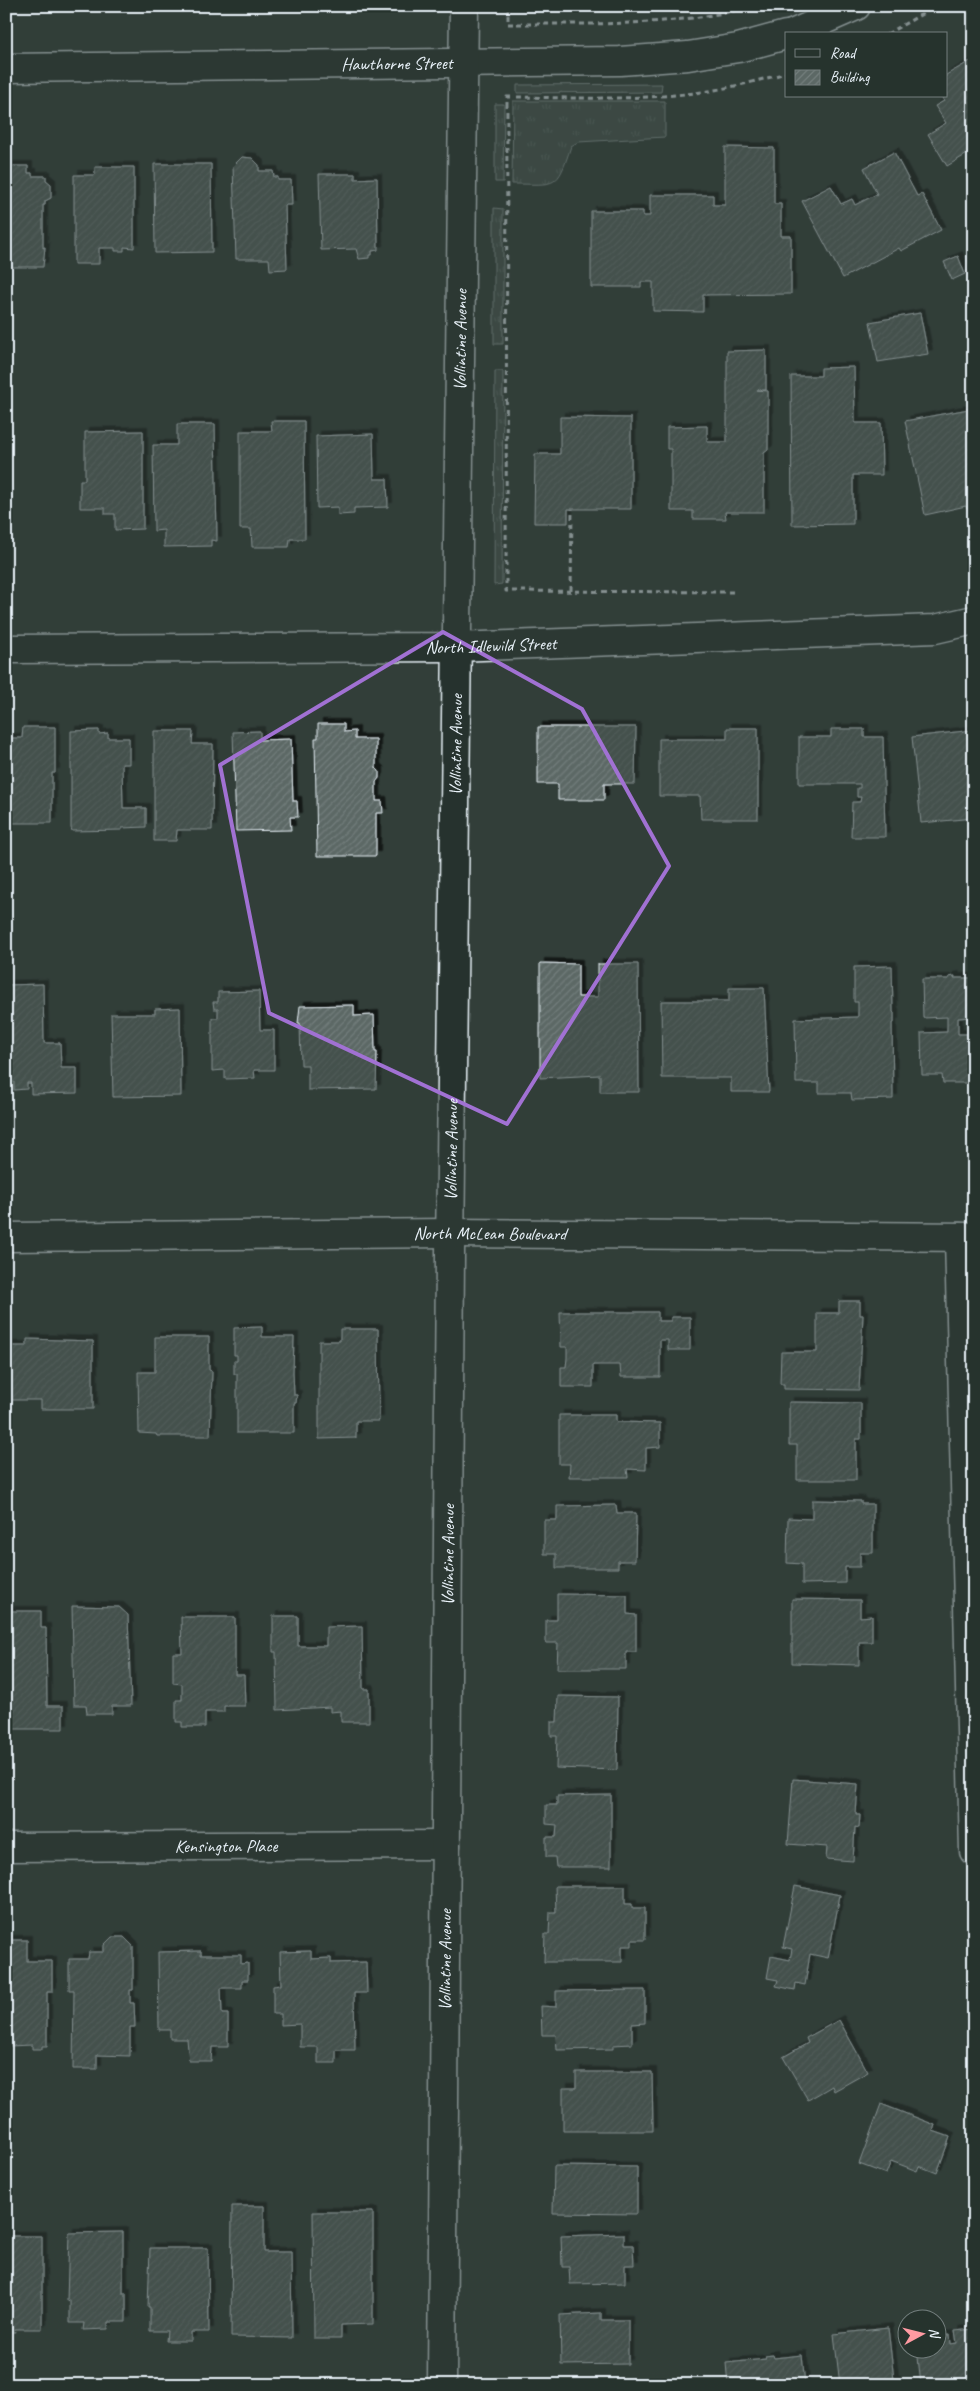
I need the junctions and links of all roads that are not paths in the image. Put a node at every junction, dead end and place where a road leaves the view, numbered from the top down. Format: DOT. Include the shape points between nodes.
graph roads {
  1 [pos="464,6"];
  2 [pos="856,6"];
  3 [pos="797,32"];
  4 [pos="785,35"];
  5 [pos="464,64"];
  6 [pos="6,68"];
  7 [pos="974,620"];
  8 [pos="456,647"];
  9 [pos="6,649"];
  10 [pos="450,1233"];
  11 [pos="6,1237"];
  12 [pos="967,1237"];
  13 [pos="446,1846"];
  14 [pos="6,1847"];
  15 [pos="974,1851"];
  16 [pos="442,2385"];
  1 -- 5 [label="street, Vollintine Avenue"];
  2 -- 3 [label="street"];
  4 -- 5 [label="street, Hawthorne Street" via="738,48 688,56 620,61"];
  5 -- 6 [label="street, Hawthorne Street"];
  5 -- 8 [label="street, Vollintine Avenue"];
  7 -- 8 [label="street, North Idlewild Street" via="935,629"];
  8 -- 9 [label="street, North Idlewild Street"];
  8 -- 10 [label="street, Vollintine Avenue"];
  10 -- 11 [label="street, North McLean Boulevard"];
  10 -- 12 [label="street, North McLean Boulevard"];
  10 -- 13 [label="street, Vollintine Avenue"];
  12 -- 15 [label="street"];
  13 -- 14 [label="street, Kensington Place"];
  13 -- 16 [label="street, Vollintine Avenue"];
}
